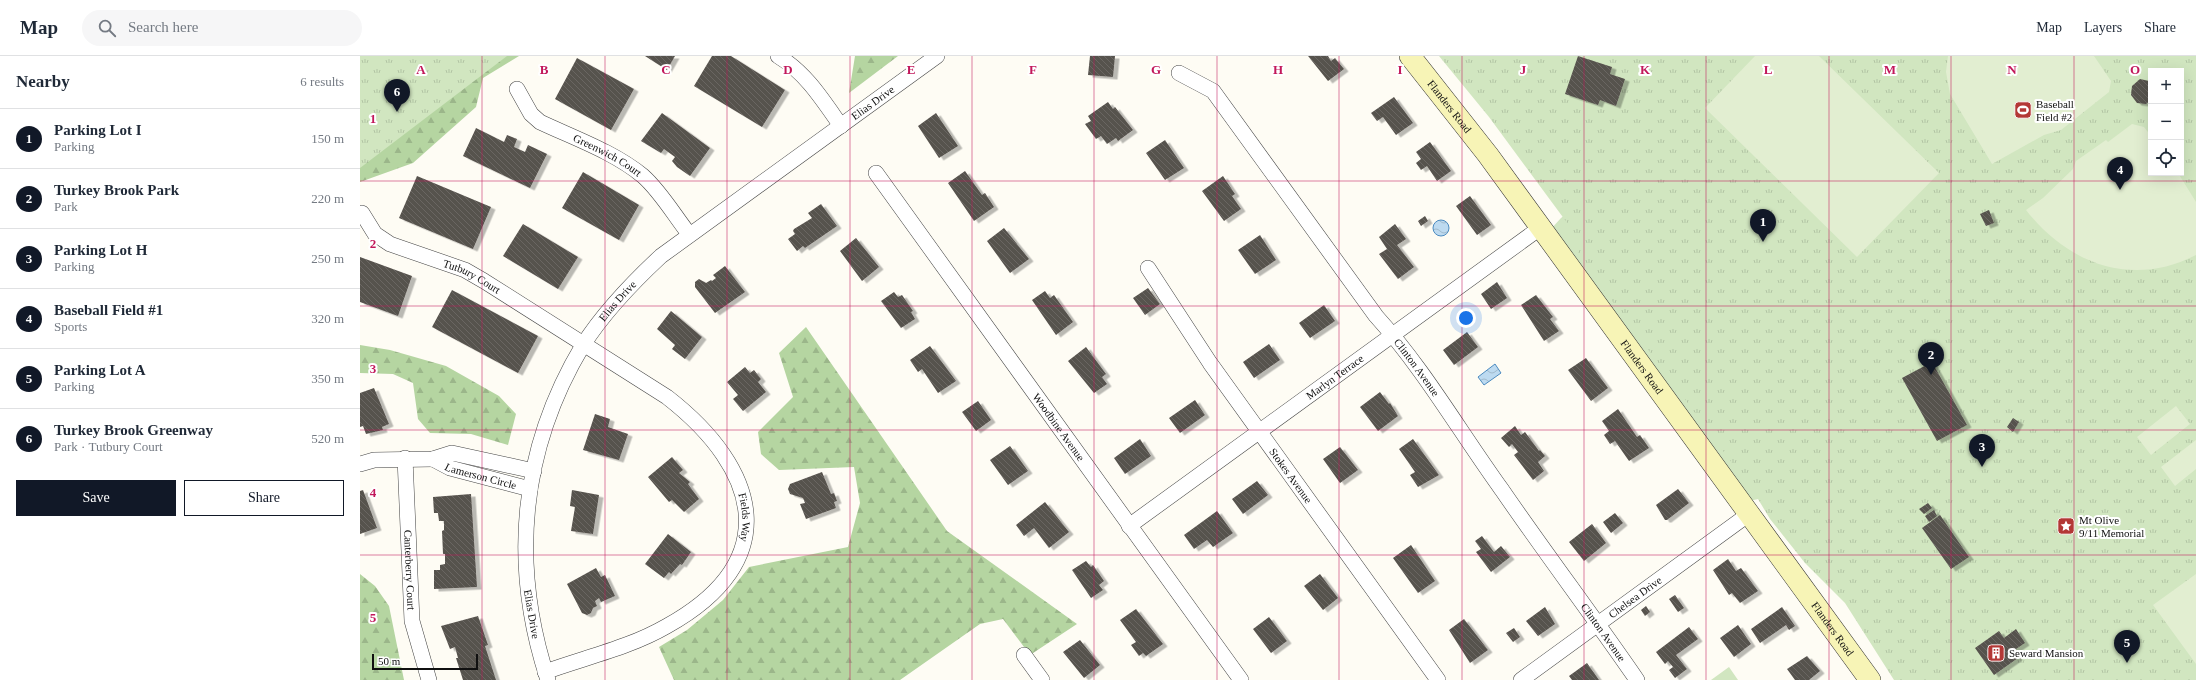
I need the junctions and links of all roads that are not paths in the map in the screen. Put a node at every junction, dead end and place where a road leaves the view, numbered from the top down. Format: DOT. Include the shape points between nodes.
graph roads {
  1 [pos="778,56"];
  2 [pos="937,56"];
  3 [pos="1410,56"];
  4 [pos="1179,73"];
  5 [pos="517,89"];
  6 [pos="841,126"];
  7 [pos="876,174"];
  8 [pos="362,213"];
  9 [pos="1540,228"];
  10 [pos="689,234"];
  11 [pos="1148,268"];
  12 [pos="1392,334"];
  13 [pos="584,345"];
  14 [pos="1260,430"];
  15 [pos="405,458"];
  16 [pos="433,459"];
  17 [pos="360,464"];
  18 [pos="534,471"];
  19 [pos="530,489"];
  20 [pos="1749,514"];
  21 [pos="1129,526"];
  22 [pos="1599,624"];
  23 [pos="1024,655"];
  24 [pos="547,676"];
  25 [pos="429,680"];
  26 [pos="1042,680"];
  27 [pos="1241,680"];
  28 [pos="1438,680"];
  29 [pos="1521,680"];
  30 [pos="1636,680"];
  31 [pos="1870,680"];
  1 -- 6 [label="street" via="808,80"];
  2 -- 6 [label="street, Elias Drive"];
  3 -- 9 [label="main road, Flanders Road" via="1460,118"];
  4 -- 12 [label="street, Clinton Avenue" via="1213,91 1376,316"];
  5 -- 10 [label="street, Greenwich Court" via="531,114 540,122 625,163 644,177"];
  6 -- 10 [label="street, Elias Drive"];
  7 -- 21 [label="street, Woodbine Avenue"];
  8 -- 13 [label="street, Tutbury Court" via="375,234 390,244 465,270"];
  9 -- 12 [label="street, Marlyn Terrace"];
  9 -- 20 [label="main road, Flanders Road"];
  10 -- 13 [label="street, Elias Drive" via="633,283"];
  11 -- 14 [label="street, Stokes Avenue" via="1210,362"];
  12 -- 14 [label="street, Marlyn Terrace"];
  12 -- 22 [label="street, Clinton Avenue" via="1402,344 1501,490"];
  13 -- 18 [label="street, Elias Drive" via="556,400"];
  13 -- 24 [label="street, Fields Way" via="667,397 701,427 728,462 740,485 746,508 746,535 737,561 726,578 714,592 677,620 642,639"];
  14 -- 21 [label="street, Marlyn Terrace"];
  14 -- 28 [label="street, Stokes Avenue"];
  15 -- 16 [label="street, Lamerson Circle"];
  15 -- 17 [label="street, Lamerson Circle" via="374,460"];
  15 -- 25 [label="street, Canterberry Court" via="412,621"];
  16 -- 18 [label="street, Lamerson Circle" via="452,453"];
  16 -- 19 [label="street, Lamerson Circle" via="450,468"];
  18 -- 19 [label="street, Elias Drive"];
  19 -- 24 [label="street, Elias Drive" via="525,552 527,593 532,624"];
  20 -- 22 [label="street, Chelsea Drive"];
  20 -- 31 [label="main road, Flanders Road"];
  21 -- 27 [label="street, Woodbine Avenue"];
  22 -- 29 [label="street, Chelsea Drive"];
  22 -- 30 [label="street, Clinton Avenue"];
  23 -- 26 [label="street"];
}
